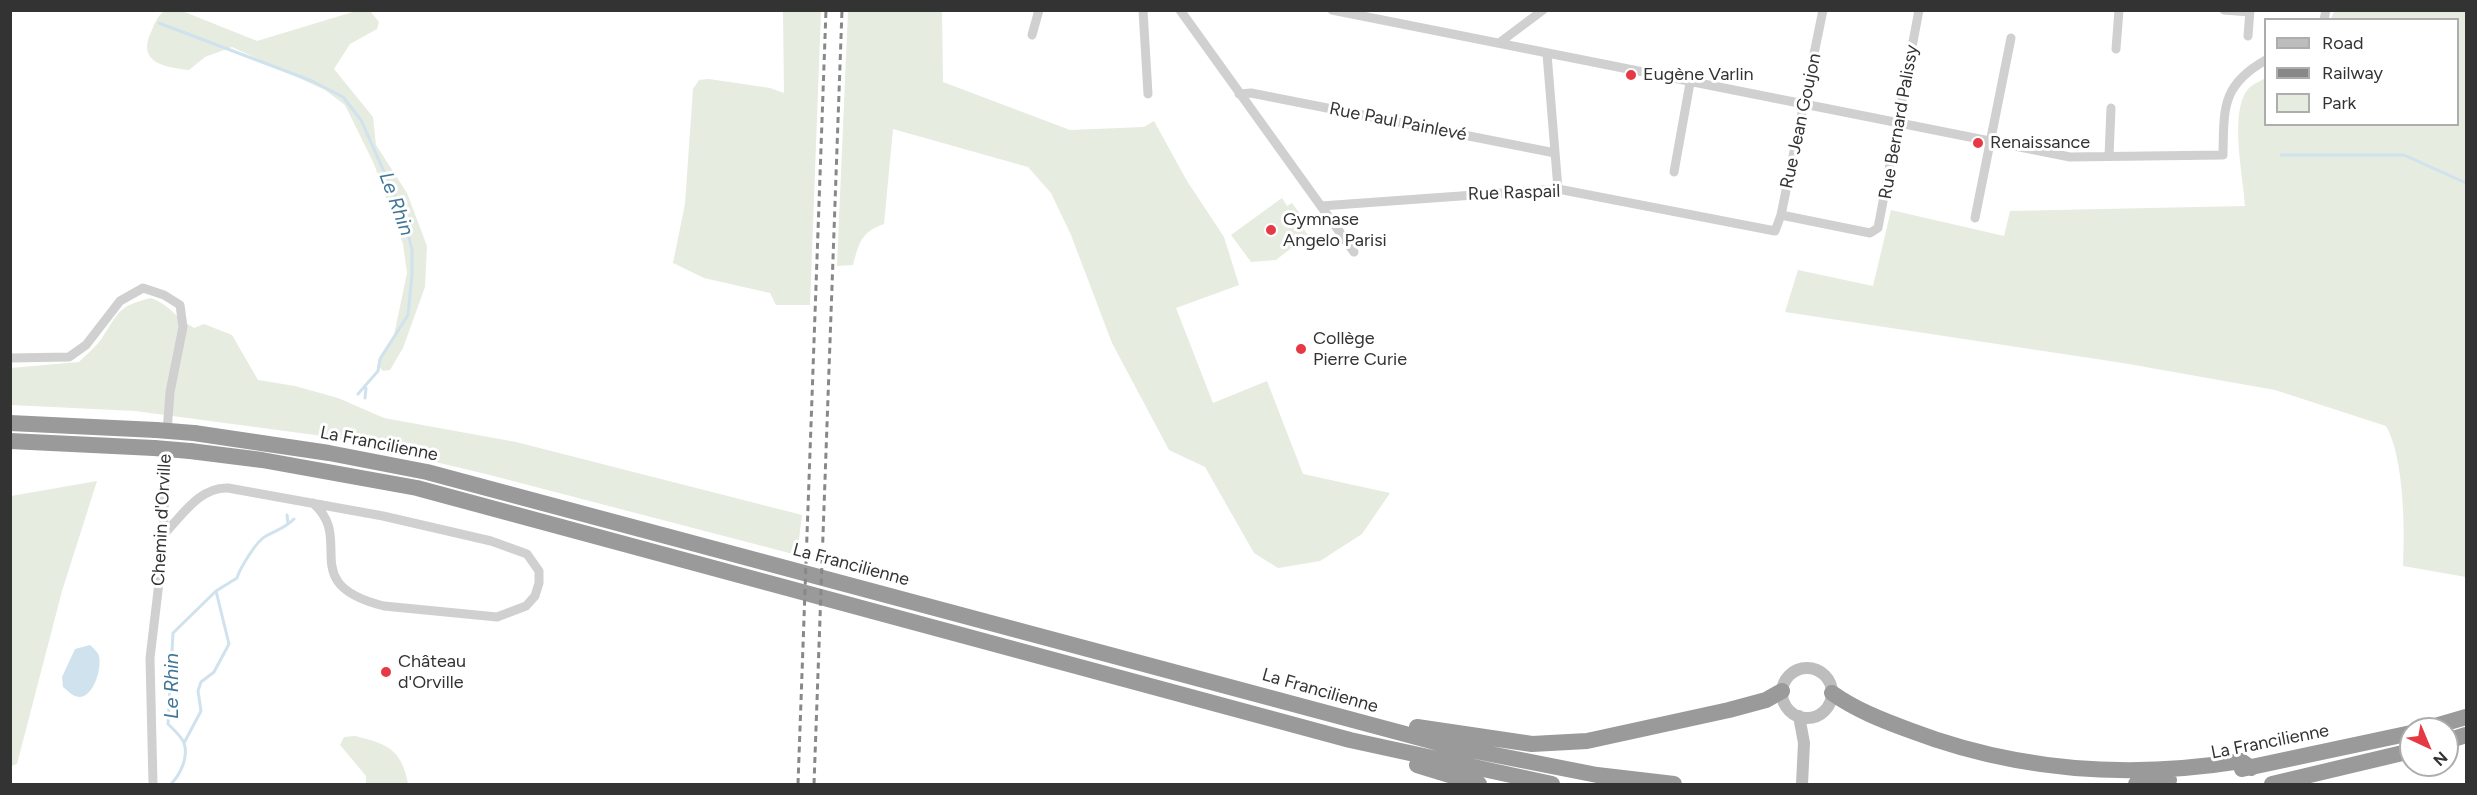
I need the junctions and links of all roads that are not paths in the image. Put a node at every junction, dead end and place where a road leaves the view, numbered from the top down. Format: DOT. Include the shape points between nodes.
graph roads {
  1 [pos="1039,10"];
  2 [pos="1143,10"];
  3 [pos="1180,10"];
  4 [pos="1332,10"];
  5 [pos="1375,10"];
  6 [pos="1543,10"];
  7 [pos="1823,10"];
  8 [pos="1919,10"];
  9 [pos="2119,10"];
  10 [pos="2224,10"];
  11 [pos="2250,11"];
  12 [pos="1366,17"];
  13 [pos="1032,34"];
  14 [pos="2248,36"];
  15 [pos="2011,38"];
  16 [pos="1499,43"];
  17 [pos="2116,49"];
  18 [pos="1547,54"];
  19 [pos="2264,61"];
  20 [pos="1690,83"];
  21 [pos="1148,94"];
  22 [pos="1239,94"];
  23 [pos="1802,104"];
  24 [pos="2111,108"];
  25 [pos="1899,123"];
  26 [pos="1990,141"];
  27 [pos="1556,153"];
  28 [pos="2109,156"];
  29 [pos="1674,172"];
  30 [pos="1558,189"];
  31 [pos="1322,206"];
  32 [pos="1781,215"];
  33 [pos="1975,218"];
  34 [pos="1775,231"];
  35 [pos="1354,252"];
  36 [pos="10,358"];
  37 [pos="10,423"];
  38 [pos="10,441"];
  39 [pos="313,503"];
  40 [pos="163,535"];
  41 [pos="1782,690"];
  42 [pos="1832,693"];
  43 [pos="1299,705"];
  44 [pos="1818,715"];
  45 [pos="1799,716"];
  46 [pos="2399,736"];
  47 [pos="1350,740"];
  48 [pos="2399,754"];
  49 [pos="2251,768"];
  50 [pos="1803,769"];
  51 [pos="153,784"];
  52 [pos="1479,784"];
  53 [pos="1552,784"];
  54 [pos="1674,784"];
  55 [pos="1802,784"];
  56 [pos="2136,784"];
  57 [pos="2271,784"];
  1 -- 13 [label="street"];
  2 -- 21 [label="street"];
  3 -- 22 [label="street"];
  4 -- 12 [label="street"];
  5 -- 12 [label="street"];
  6 -- 16 [label="street"];
  7 -- 23 [label="street, Rue Jean Goujon"];
  8 -- 25 [label="street, Rue Bernard Palissy"];
  9 -- 17 [label="street"];
  10 -- 11 [label="street"];
  11 -- 14 [label="street"];
  12 -- 16 [label="street"];
  15 -- 26 [label="street"];
  16 -- 18 [label="street"];
  18 -- 20 [label="street"];
  18 -- 27 [label="street"];
  19 -- 28 [label="street" via="2245,73 2225,103 2223,155"];
  20 -- 23 [label="street"];
  20 -- 29 [label="street"];
  22 -- 27 [label="street, Rue Paul Painlevé" via="1251,93"];
  22 -- 31 [label="street"];
  23 -- 25 [label="street"];
  23 -- 32 [label="street, Rue Jean Goujon"];
  24 -- 28 [label="street"];
  25 -- 26 [label="street"];
  25 -- 32 [label="street, Rue Bernard Palissy" via="1883,210 1875,232"];
  26 -- 28 [label="street" via="2070,157"];
  26 -- 33 [label="street"];
  27 -- 30 [label="street"];
  30 -- 31 [label="street, Rue Raspail"];
  30 -- 34 [label="street, Rue Raspail"];
  31 -- 35 [label="street"];
  32 -- 34 [label="street, Rue Jean Goujon"];
  36 -- 40 [label="street, Chemin d'Orville" via="69,357 86,345 120,301 143,288 180,305 183,327 170,392"];
  37 -- 43 [label="highway, La Francilienne, bridge" via="194,433 427,472"];
  38 -- 47 [label="highway, La Francilienne, bridge" via="190,451 417,488"];
  39 -- 39 [label="street" via="326,514 330,566 336,580 347,592 367,602 497,617 526,606 535,596 539,571 527,554 429,526"];
  39 -- 40 [label="street" via="218,488 199,496"];
  40 -- 51 [label="street, Chemin d'Orville" via="150,658"];
  41 -- 42 [label="street" via="1795,671 1811,669 1826,677"];
  41 -- 43 [label="highway" via="1766,700 1644,730 1587,741 1532,744 1428,729 1324,706"];
  41 -- 45 [label="street" via="1786,706"];
  42 -- 44 [label="street" via="1827,708"];
  42 -- 49 [label="highway" via="1862,711 1923,735 2008,759 2141,772 2241,761"];
  43 -- 54 [label="highway, La Francilienne" via="1497,757"];
  44 -- 45 [label="street"];
  44 -- 50 [label="street" via="1810,730"];
  45 -- 50 [label="street"];
  46 -- 49 [label="highway, La Francilienne"];
  47 -- 52 [label="highway" via="1354,747"];
  47 -- 53 [label="highway, La Francilienne"];
  48 -- 57 [label="highway"];
  49 -- 56 [label="highway, La Francilienne"];
  50 -- 55 [label="street"];
}
